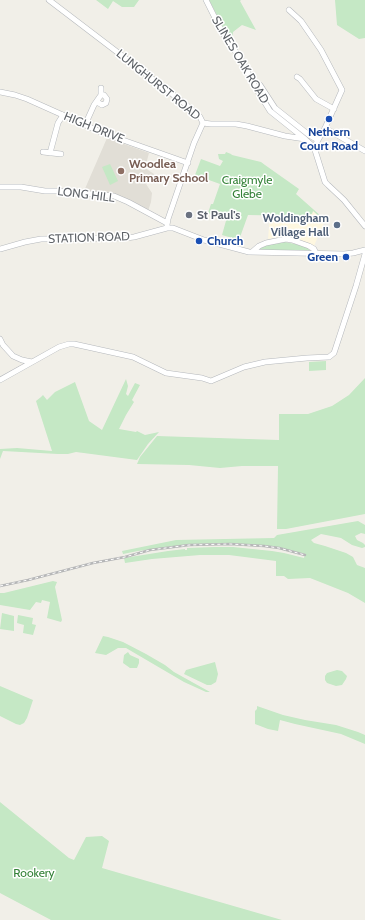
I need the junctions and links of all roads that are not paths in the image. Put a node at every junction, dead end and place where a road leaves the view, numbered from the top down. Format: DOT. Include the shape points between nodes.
graph roads {
  1 [pos="49,0"];
  2 [pos="206,0"];
  3 [pos="289,10"];
  4 [pos="297,77"];
  5 [pos="260,85"];
  6 [pos="101,88"];
  7 [pos="0,92"];
  8 [pos="102,95"];
  9 [pos="97,102"];
  10 [pos="334,109"];
  11 [pos="63,115"];
  12 [pos="204,123"];
  13 [pos="85,125"];
  14 [pos="325,128"];
  15 [pos="305,139"];
  16 [pos="318,140"];
  17 [pos="314,147"];
  18 [pos="365,151"];
  19 [pos="43,152"];
  20 [pos="50,153"];
  21 [pos="61,154"];
  22 [pos="188,163"];
  23 [pos="0,187"];
  24 [pos="167,225"];
  25 [pos="365,226"];
  26 [pos="0,249"];
  27 [pos="365,250"];
  28 [pos="252,252"];
  29 [pos="316,253"];
  30 [pos="365,254"];
  31 [pos="0,339"];
  32 [pos="32,362"];
  33 [pos="0,380"];
  1 -- 12 [label="street, LUNGHURST ROAD" via="184,103"];
  2 -- 15 [label="street, SLINES OAK ROAD" via="222,32 270,110"];
  3 -- 10 [label="street" via="301,21 321,50 341,87"];
  4 -- 10 [label="street" via="316,99"];
  5 -- 16 [label="street" via="275,108"];
  6 -- 8 [label="street"];
  7 -- 11 [label="street, HIGH DRIVE" via="27,99"];
  8 -- 9 [label="street"];
  8 -- 9 [label="street" via="107,99 106,103 100,105"];
  9 -- 13 [label="street"];
  10 -- 14 [label="street"];
  11 -- 13 [label="street, HIGH DRIVE"];
  11 -- 20 [label="street" via="58,123"];
  12 -- 15 [label="street, LUNGHURST ROAD" via="236,124"];
  12 -- 22 [label="street"];
  13 -- 22 [label="street, HIGH DRIVE"];
  14 -- 16 [label="street"];
  14 -- 18 [label="street"];
  15 -- 17 [label="street, SLINES OAK ROAD"];
  16 -- 17 [label="street"];
  17 -- 25 [label="street, SLINES OAK ROAD" via="326,182"];
  19 -- 20 [label="street"];
  20 -- 21 [label="street"];
  22 -- 24 [label="street"];
  23 -- 24 [label="street, LONG HILL" via="114,196"];
  24 -- 26 [label="street, STATION ROAD" via="134,237 41,239"];
  24 -- 28 [label="street, STATION ROAD" via="220,245"];
  27 -- 29 [label="street, STATION ROAD" via="348,254"];
  28 -- 29 [label="street, STATION ROAD"];
  28 -- 29 [label="street" via="266,243 286,239 309,246"];
  30 -- 32 [label="street" via="334,353 329,357 265,362 244,367 211,381 166,373 133,357 74,344 59,347"];
  31 -- 32 [label="street" via="13,356"];
  32 -- 33 [label="street"];
}
